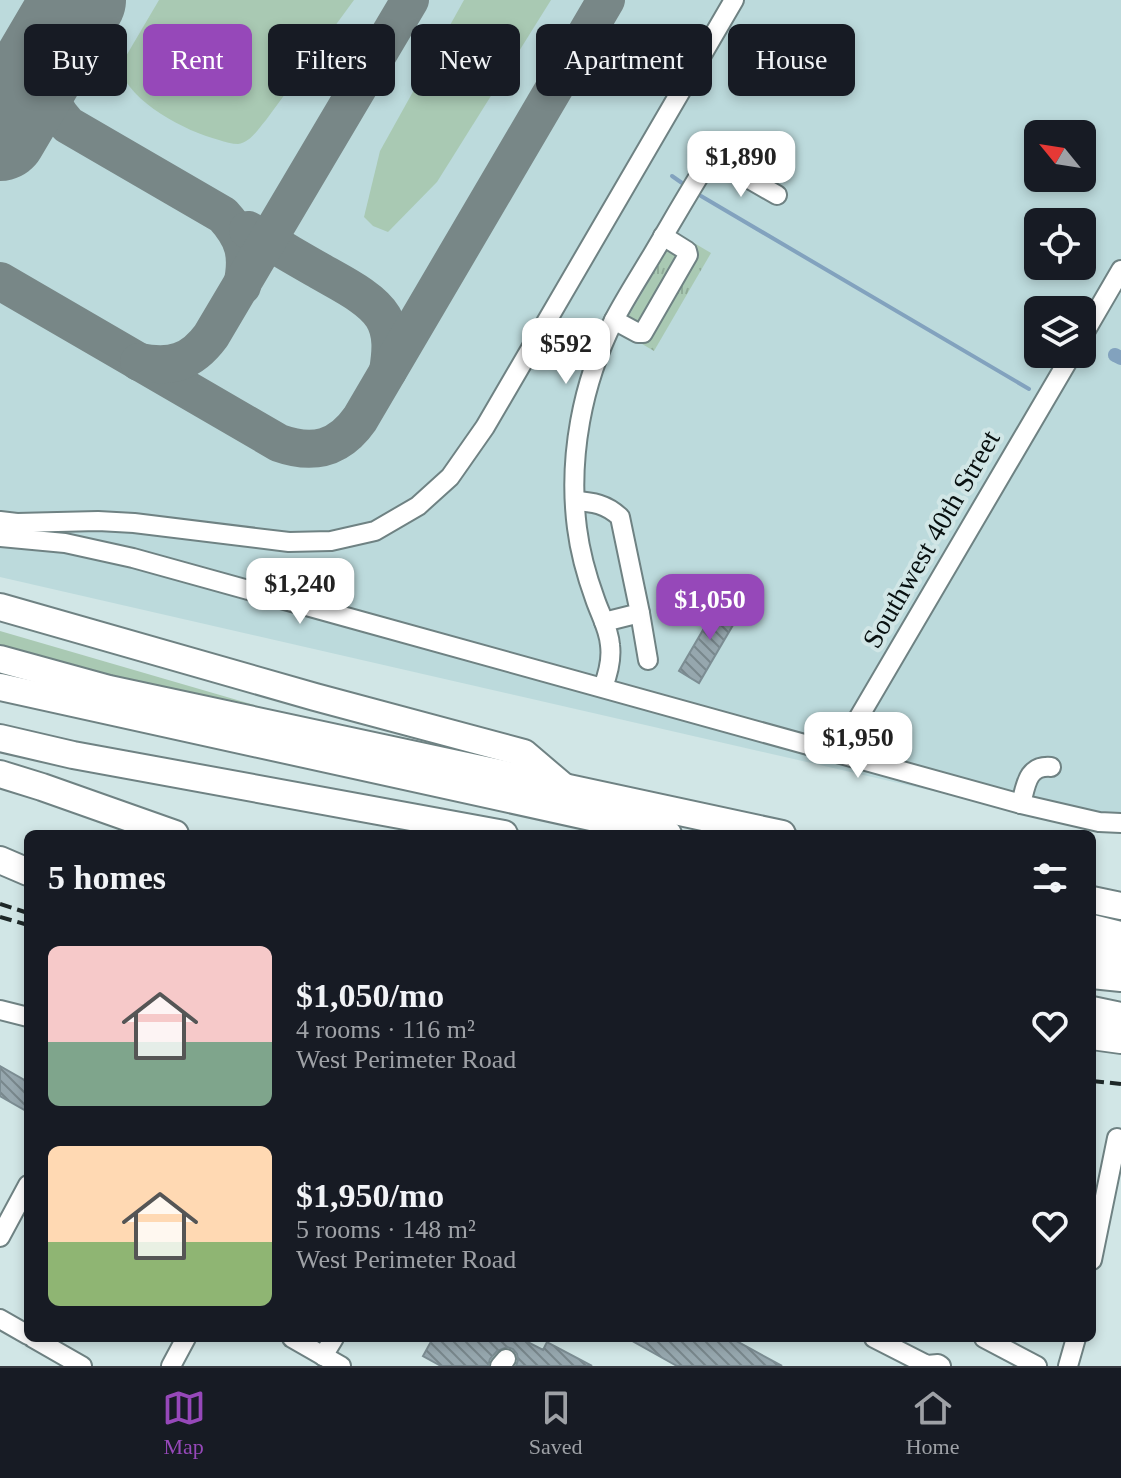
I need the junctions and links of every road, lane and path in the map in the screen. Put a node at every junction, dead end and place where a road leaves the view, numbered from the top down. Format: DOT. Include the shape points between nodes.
graph roads {
  1 [pos="734,0"];
  2 [pos="777,195"];
  3 [pos="663,236"];
  4 [pos="1121,270"];
  5 [pos="1096,313"];
  6 [pos="614,320"];
  7 [pos="1064,368"];
  8 [pos="575,501"];
  9 [pos="0,521"];
  10 [pos="0,537"];
  11 [pos="0,607"];
  12 [pos="640,613"];
  13 [pos="604,622"];
  14 [pos="0,659"];
  15 [pos="648,660"];
  16 [pos="0,681"];
  17 [pos="0,687"];
  18 [pos="603,687"];
  19 [pos="67,703"];
  20 [pos="0,721"];
  21 [pos="0,738"];
  22 [pos="0,752"];
  23 [pos="840,753"];
  24 [pos="1051,767"];
  25 [pos="0,774"];
  26 [pos="177,775"];
  27 [pos="566,789"];
  28 [pos="1021,804"];
  29 [pos="1121,823"];
  30 [pos="164,830"];
  31 [pos="422,830"];
  32 [pos="482,830"];
  33 [pos="650,830"];
  34 [pos="763,830"];
  35 [pos="0,860"];
  36 [pos="24,870"];
  37 [pos="1096,901"];
  38 [pos="1121,906"];
  39 [pos="1096,929"];
  40 [pos="1121,935"];
  41 [pos="1096,955"];
  42 [pos="1121,960"];
  43 [pos="1096,966"];
  44 [pos="1121,971"];
  45 [pos="1096,975"];
  46 [pos="1121,978"];
  47 [pos="0,1010"];
  48 [pos="1096,1011"];
  49 [pos="24,1016"];
  50 [pos="1121,1016"];
  51 [pos="1096,1037"];
  52 [pos="1121,1040"];
  53 [pos="1117,1138"];
  54 [pos="22,1211"];
  55 [pos="0,1237"];
  56 [pos="1096,1240"];
  57 [pos="0,1319"];
  58 [pos="24,1333"];
  59 [pos="39,1342"];
  60 [pos="184,1342"];
  61 [pos="299,1342"];
  62 [pos="332,1342"];
  63 [pos="992,1342"];
  64 [pos="1075,1342"];
  65 [pos="894,1343"];
  66 [pos="323,1356"];
  67 [pos="82,1366"];
  68 [pos="171,1366"];
  69 [pos="341,1366"];
  70 [pos="927,1366"];
  71 [pos="941,1366"];
  72 [pos="1037,1366"];
  73 [pos="1068,1366"];
  1 -- 9 [label="street" via="485,427 450,477 418,506 375,531 331,541 289,542 134,523"];
  2 -- 3 [label="street" via="711,157"];
  3 -- 6 [label="street"];
  3 -- 6 [label="street" via="688,255 643,333"];
  4 -- 5 [label="street"];
  6 -- 8 [label="street" via="583,406"];
  7 -- 23 [label="street, Southwest 40th Street"];
  8 -- 12 [label="street" via="599,503 620,517"];
  8 -- 13 [label="street" via="583,555"];
  10 -- 18 [label="street" via="110,552"];
  11 -- 27 [label="highway" via="524,753"];
  12 -- 13 [label="street"];
  12 -- 15 [label="street"];
  13 -- 18 [label="street" via="611,652"];
  14 -- 27 [label="highway" via="109,689"];
  16 -- 19 [label="highway"];
  17 -- 19 [label="highway"];
  18 -- 23 [label="street"];
  19 -- 33 [label="highway"];
  20 -- 26 [label="highway" via="123,748"];
  21 -- 26 [label="highway"];
  22 -- 31 [label="highway"];
  23 -- 28 [label="street"];
  24 -- 28 [label="street" via="1031,774"];
  25 -- 30 [label="highway"];
  26 -- 32 [label="highway"];
  27 -- 34 [label="highway"];
  28 -- 29 [label="street"];
  35 -- 36 [label="highway"];
  37 -- 38 [label="highway"];
  39 -- 40 [label="highway"];
  41 -- 42 [label="highway"];
  43 -- 44 [label="highway"];
  45 -- 46 [label="highway"];
  47 -- 49 [label="street"];
  48 -- 50 [label="highway"];
  51 -- 52 [label="highway"];
  53 -- 56 [label="street"];
  54 -- 55 [label="street"];
  57 -- 58 [label="street"];
  59 -- 67 [label="street"];
  60 -- 68 [label="street"];
  61 -- 66 [label="street"];
  62 -- 66 [label="street"];
  63 -- 72 [label="street"];
  64 -- 73 [label="street"];
  65 -- 70 [label="street"];
  66 -- 69 [label="street"];
  70 -- 71 [label="street"];
}
